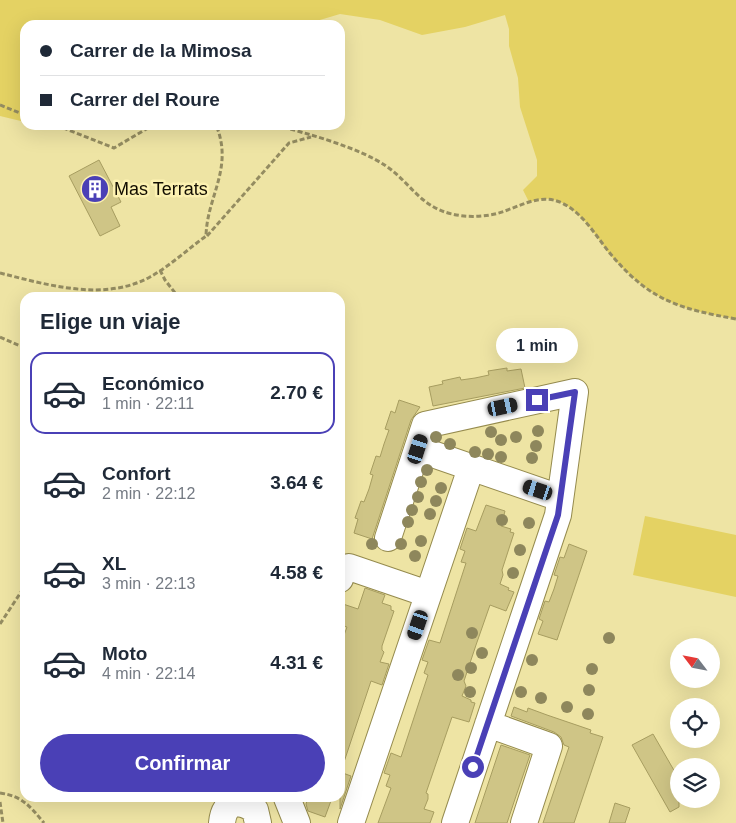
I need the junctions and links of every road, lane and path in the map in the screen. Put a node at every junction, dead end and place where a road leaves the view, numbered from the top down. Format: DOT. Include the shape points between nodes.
graph roads {
  1 [pos="0,105"];
  2 [pos="20,113"];
  3 [pos="69,130"];
  4 [pos="145,130"];
  5 [pos="217,130"];
  6 [pos="292,130"];
  7 [pos="312,136"];
  8 [pos="206,236"];
  9 [pos="160,270"];
  10 [pos="0,273"];
  11 [pos="174,292"];
  12 [pos="736,319"];
  13 [pos="0,337"];
  14 [pos="20,346"];
  15 [pos="418,449"];
  16 [pos="471,468"];
  17 [pos="560,498"];
  18 [pos="388,538"];
  19 [pos="345,571"];
  20 [pos="20,592"];
  21 [pos="428,594"];
  22 [pos="0,624"];
  23 [pos="488,724"];
  24 [pos="0,793"];
  25 [pos="20,798"];
  26 [pos="0,802"];
  27 [pos="25,802"];
  28 [pos="289,802"];
  29 [pos="3,823"];
  30 [pos="44,823"];
  31 [pos="222,823"];
  32 [pos="258,823"];
  33 [pos="297,823"];
  34 [pos="351,823"];
  35 [pos="455,823"];
  36 [pos="524,823"];
  1 -- 2 [label="path"];
  3 -- 4 [label="path" via="114,148"];
  5 -- 8 [label="path" via="221,170 207,220"];
  6 -- 7 [label="path"];
  7 -- 8 [label="path" via="289,143"];
  7 -- 12 [label="path" via="387,166 427,204 440,211 470,217 491,215 547,198 564,204 585,221 614,259 646,289 679,307"];
  8 -- 9 [label="path"];
  9 -- 10 [label="path" via="135,284 114,289 81,289"];
  9 -- 11 [label="path"];
  13 -- 14 [label="path"];
  15 -- 16 [label="street"];
  15 -- 17 [label="street" via="425,425 575,392"];
  15 -- 18 [label="street"];
  16 -- 17 [label="street"];
  16 -- 21 [label="street"];
  17 -- 23 [label="street" via="558,515"];
  19 -- 21 [label="street" via="349,567"];
  20 -- 22 [label="path"];
  21 -- 34 [label="street"];
  23 -- 35 [label="street"];
  23 -- 36 [label="street" via="549,746"];
  24 -- 25 [label="path" via="14,794"];
  26 -- 29 [label="path"];
  27 -- 30 [label="path"];
  28 -- 33 [label="street"];
  31 -- 32 [label="street" via="227,807 235,803 245,803 255,810"];
}
